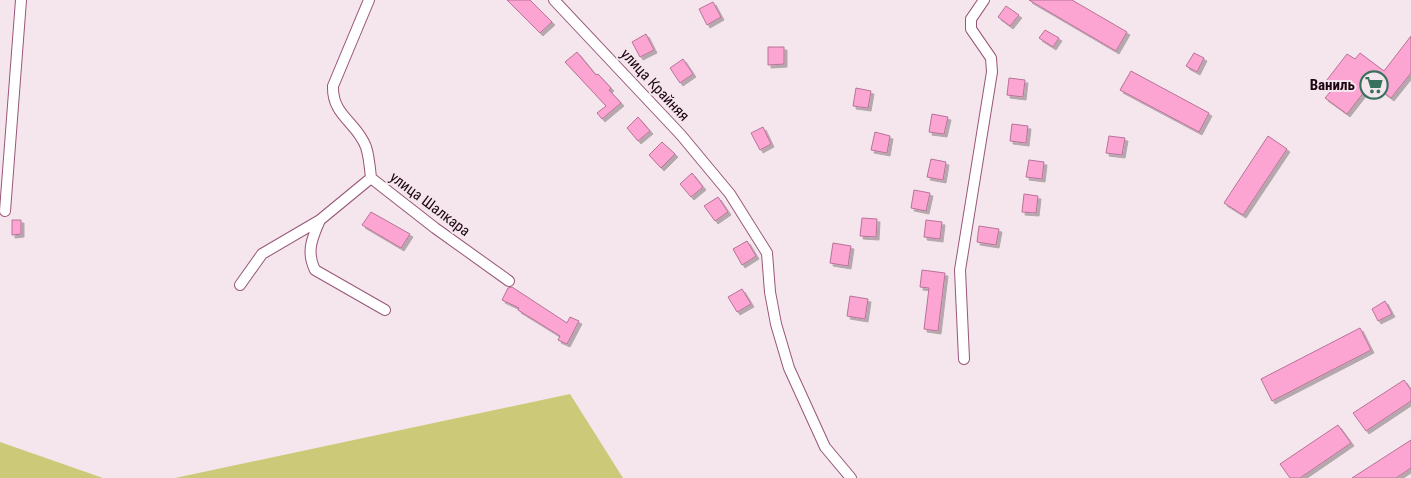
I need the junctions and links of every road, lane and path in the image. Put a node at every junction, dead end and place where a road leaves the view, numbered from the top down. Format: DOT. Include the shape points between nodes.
graph roads {
  1 [pos="20,0"];
  2 [pos="369,0"];
  3 [pos="554,0"];
  4 [pos="984,0"];
  5 [pos="371,178"];
  6 [pos="5,211"];
  7 [pos="320,220"];
  8 [pos="510,281"];
  9 [pos="240,285"];
  10 [pos="385,310"];
  11 [pos="964,359"];
  12 [pos="851,478"];
  1 -- 6 [label="street"];
  2 -- 5 [label="street, улица Шалкара" via="333,86 333,98 338,110 366,146"];
  3 -- 12 [label="street, улица Крайняя" via="681,135 730,194 767,253 776,324 789,368 825,447"];
  4 -- 11 [label="street" via="971,19 971,29 991,58 992,67 960,270"];
  5 -- 7 [label="street"];
  5 -- 8 [label="street, улица Шалкара" via="434,228"];
  7 -- 9 [label="street" via="262,254"];
  7 -- 10 [label="street" via="311,242 310,260 315,270"];
}
